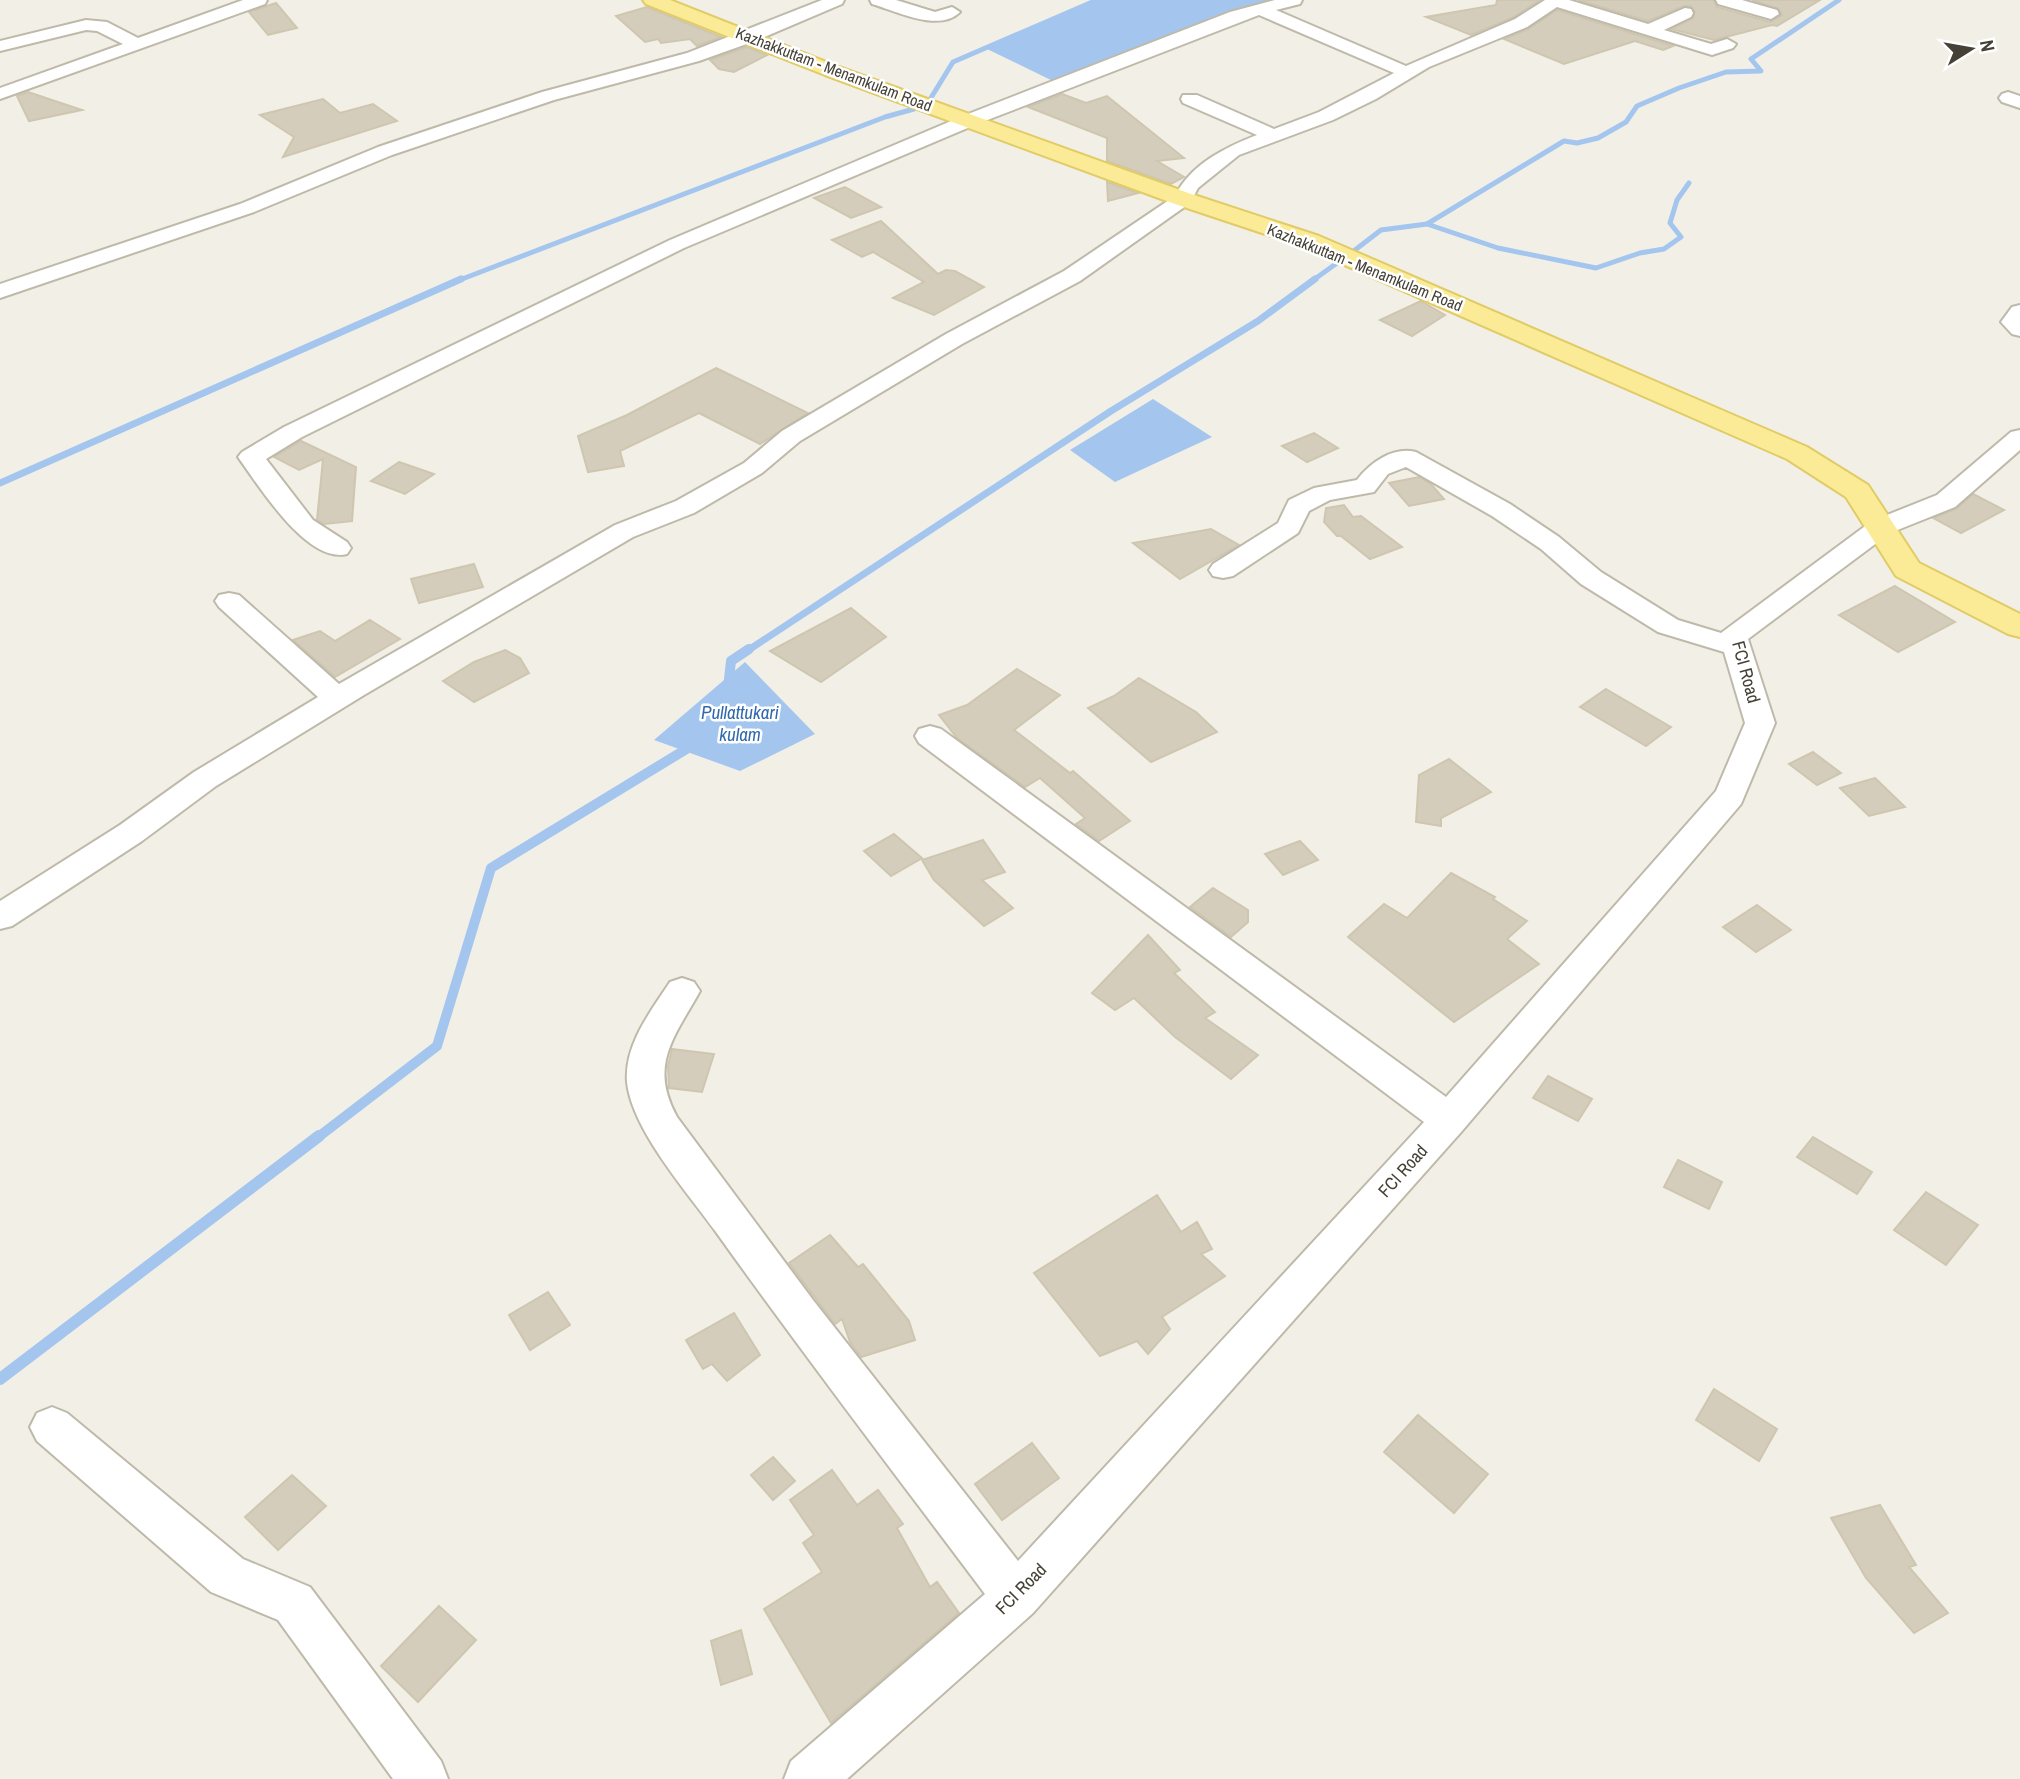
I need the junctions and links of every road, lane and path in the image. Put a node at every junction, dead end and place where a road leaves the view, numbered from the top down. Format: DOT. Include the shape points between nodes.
graph roads {
  1 [pos="259,0"];
  2 [pos="653,0"];
  3 [pos="836,0"];
  4 [pos="878,0"];
  5 [pos="1294,0"];
  6 [pos="1556,0"];
  7 [pos="1724,0"];
  8 [pos="1259,9"];
  9 [pos="952,12"];
  10 [pos="1685,13"];
  11 [pos="1771,14"];
  12 [pos="8,28"];
  13 [pos="1650,30"];
  14 [pos="749,37"];
  15 [pos="24,41"];
  16 [pos="137,44"];
  17 [pos="1727,44"];
  18 [pos="0,46"];
  19 [pos="1406,72"];
  20 [pos="0,94"];
  21 [pos="1190,99"];
  22 [pos="970,120"];
  23 [pos="1273,135"];
  24 [pos="1183,199"];
  25 [pos="0,292"];
  26 [pos="2020,312"];
  27 [pos="2020,329"];
  28 [pos="2020,437"];
  29 [pos="1881,527"];
  30 [pos="338,548"];
  31 [pos="1223,570"];
  32 [pos="229,601"];
  33 [pos="2020,627"];
  34 [pos="1737,647"];
  35 [pos="337,698"];
  36 [pos="930,736"];
  37 [pos="0,917"];
  38 [pos="682,991"];
  39 [pos="1449,1120"];
  40 [pos="52,1427"];
  41 [pos="1017,1597"];
  42 [pos="423,1779"];
  43 [pos="809,1779"];
  1 -- 16 [label="street"];
  2 -- 14 [label="main road, Kazhakkuttam - Menamkulam Road"];
  3 -- 14 [label="street"];
  4 -- 9 [label="street" via="935,17"];
  5 -- 8 [label="street"];
  6 -- 13 [label="street"];
  6 -- 19 [label="street" via="1521,23"];
  7 -- 11 [label="street"];
  8 -- 19 [label="street"];
  8 -- 22 [label="street"];
  10 -- 13 [label="street"];
  12 -- 15 [label="street"];
  13 -- 17 [label="street" via="1712,50"];
  14 -- 22 [label="main road, Kazhakkuttam - Menamkulam Road"];
  14 -- 25 [label="street" via="402,145 247,208"];
  15 -- 16 [label="street" via="95,25"];
  15 -- 18 [label="street"];
  16 -- 20 [label="street"];
  19 -- 23 [label="street" via="1370,95"];
  21 -- 23 [label="street"];
  22 -- 24 [label="main road, Kazhakkuttam - Menamkulam Road"];
  22 -- 30 [label="street" via="640,261 251,457 304,526"];
  23 -- 24 [label="street" via="1232,151 1190,185"];
  24 -- 29 [label="main road, Kazhakkuttam - Menamkulam Road" via="1310,241 1797,453 1857,491"];
  24 -- 35 [label="street" via="1072,276 954,339 791,436 754,468 685,507 624,531"];
  26 -- 27 [label="street" via="2012,322"];
  28 -- 29 [label="street" via="1946,502"];
  29 -- 33 [label="main road, Kazhakkuttam - Menamkulam Road" via="1907,569"];
  29 -- 34 [label="street, FCI Road" via="1733,636"];
  31 -- 34 [label="street" via="1289,527 1298,506 1323,493 1364,487 1379,469 1407,457 1501,510 1591,578 1668,626"];
  32 -- 35 [label="street"];
  34 -- 39 [label="street, FCI Road" via="1760,723 1730,796"];
  35 -- 37 [label="street" via="205,779"];
  36 -- 39 [label="street"];
  38 -- 41 [label="street" via="649,1044 648,1096 662,1124 749,1247"];
  39 -- 41 [label="street, FCI Road"];
  40 -- 42 [label="street" via="227,1576 294,1603"];
  41 -- 43 [label="street, FCI Road"];
}
